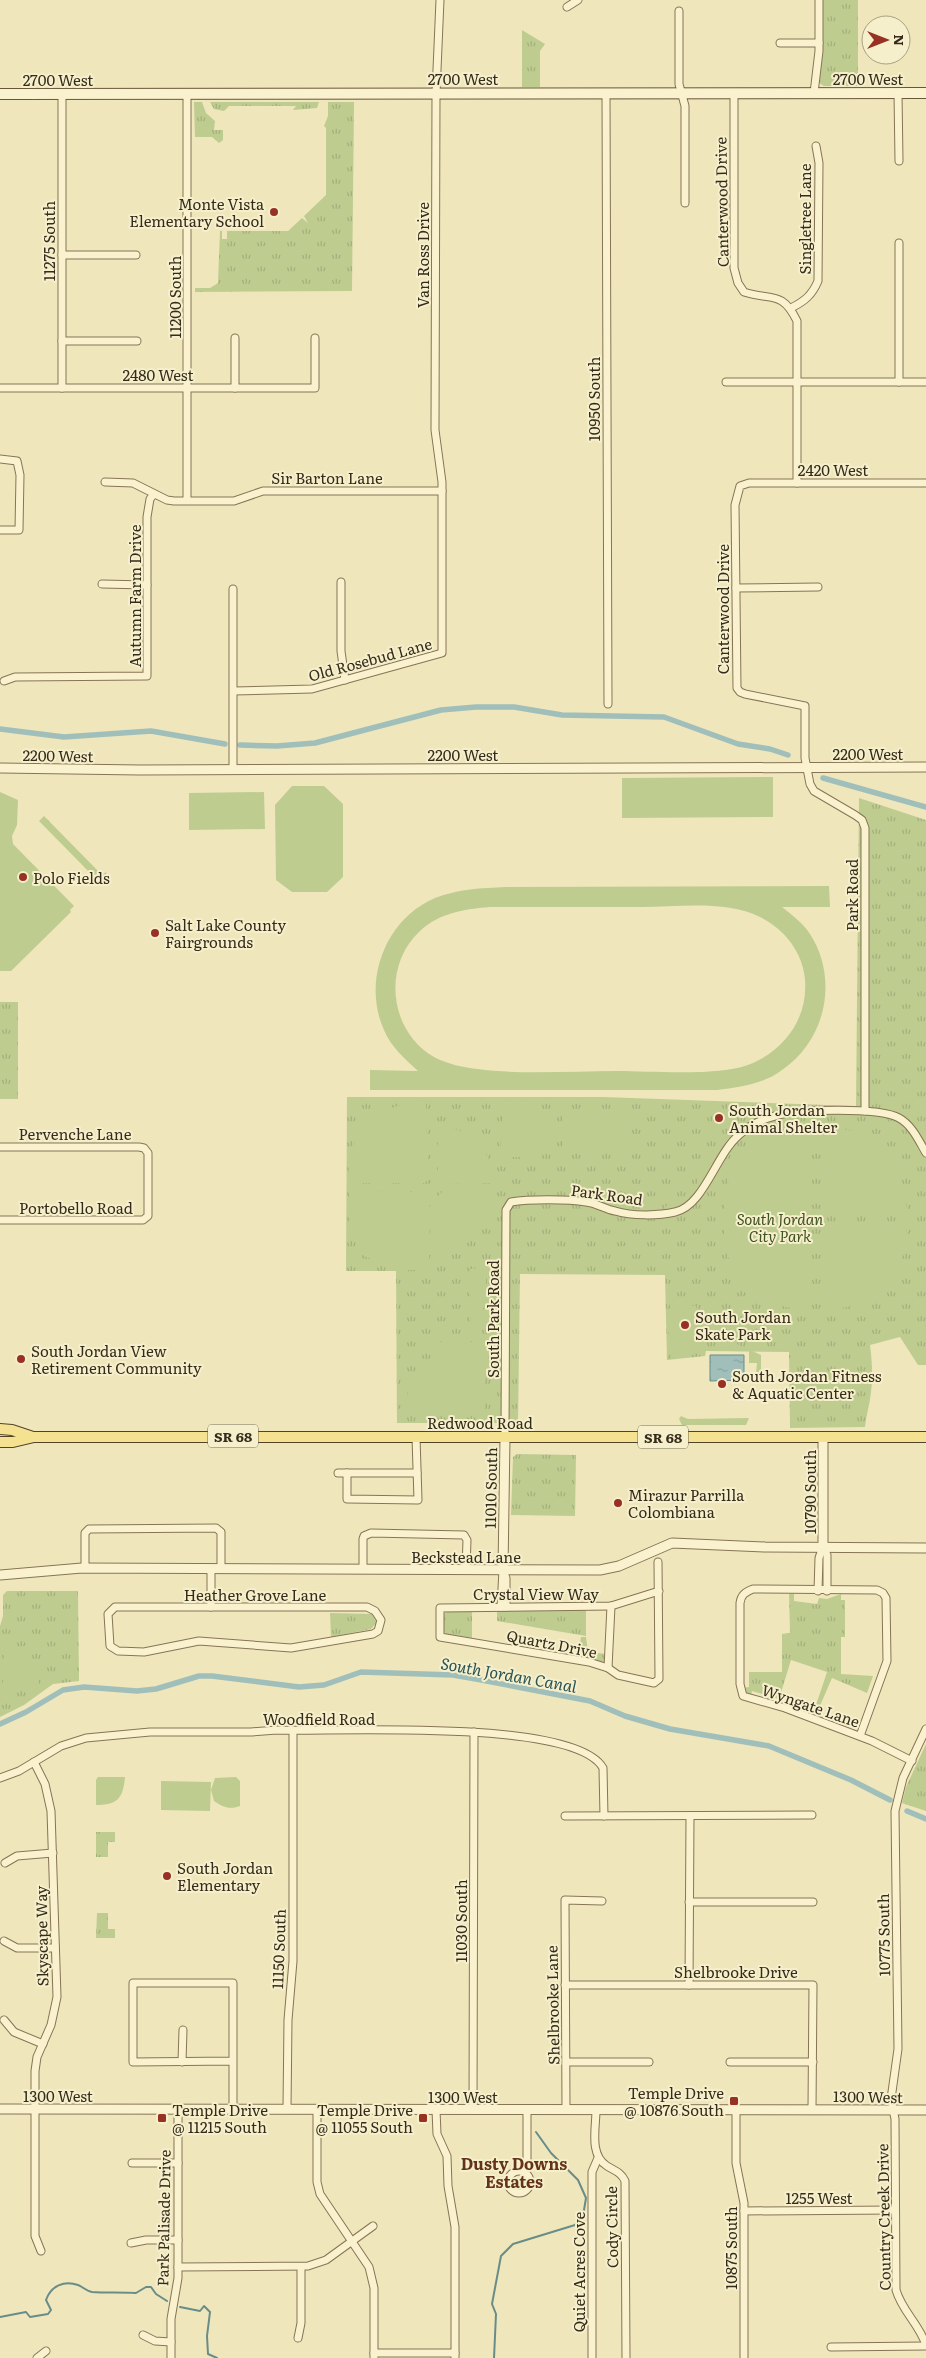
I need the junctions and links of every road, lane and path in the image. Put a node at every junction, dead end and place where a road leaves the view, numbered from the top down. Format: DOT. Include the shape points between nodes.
graph roads {
  1 [pos="440,0"];
  2 [pos="578,0"];
  3 [pos="819,0"];
  4 [pos="567,8"];
  5 [pos="679,11"];
  6 [pos="780,43"];
  7 [pos="819,43"];
  8 [pos="187,93"];
  9 [pos="436,93"];
  10 [pos="606,93"];
  11 [pos="682,93"];
  12 [pos="734,93"];
  13 [pos="814,93"];
  14 [pos="898,93"];
  15 [pos="926,93"];
  16 [pos="0,94"];
  17 [pos="62,94"];
  18 [pos="816,146"];
  19 [pos="899,161"];
  20 [pos="685,202"];
  21 [pos="899,244"];
  22 [pos="136,255"];
  23 [pos="62,256"];
  24 [pos="791,308"];
  25 [pos="235,338"];
  26 [pos="315,338"];
  27 [pos="62,341"];
  28 [pos="137,341"];
  29 [pos="726,382"];
  30 [pos="798,382"];
  31 [pos="899,382"];
  32 [pos="926,382"];
  33 [pos="0,388"];
  34 [pos="62,388"];
  35 [pos="188,388"];
  36 [pos="235,388"];
  37 [pos="436,416"];
  38 [pos="0,459"];
  39 [pos="104,482"];
  40 [pos="797,483"];
  41 [pos="926,483"];
  42 [pos="740,486"];
  43 [pos="442,491"];
  44 [pos="154,494"];
  45 [pos="187,500"];
  46 [pos="0,530"];
  47 [pos="341,582"];
  48 [pos="102,584"];
  49 [pos="147,585"];
  50 [pos="818,587"];
  51 [pos="233,588"];
  52 [pos="736,588"];
  53 [pos="345,680"];
  54 [pos="4,681"];
  55 [pos="234,691"];
  56 [pos="608,704"];
  57 [pos="808,767"];
  58 [pos="926,767"];
  59 [pos="0,768"];
  60 [pos="233,769"];
  61 [pos="865,1111"];
  62 [pos="0,1147"];
  63 [pos="148,1153"];
  64 [pos="926,1153"];
  65 [pos="511,1202"];
  66 [pos="0,1220"];
  67 [pos="0,1429"];
  68 [pos="34,1437"];
  69 [pos="416,1437"];
  70 [pos="505,1437"];
  71 [pos="926,1437"];
  72 [pos="823,1438"];
  73 [pos="0,1442"];
  74 [pos="338,1473"];
  75 [pos="347,1473"];
  76 [pos="417,1474"];
  77 [pos="823,1546"];
  78 [pos="926,1548"];
  79 [pos="658,1562"];
  80 [pos="85,1568"];
  81 [pos="216,1569"];
  82 [pos="362,1569"];
  83 [pos="466,1569"];
  84 [pos="503,1570"];
  85 [pos="0,1575"];
  86 [pos="659,1591"];
  87 [pos="818,1591"];
  88 [pos="827,1591"];
  89 [pos="611,1606"];
  90 [pos="211,1607"];
  91 [pos="504,1607"];
  92 [pos="440,1638"];
  93 [pos="608,1668"];
  94 [pos="926,1729"];
  95 [pos="294,1730"];
  96 [pos="474,1732"];
  97 [pos="860,1736"];
  98 [pos="912,1761"];
  99 [pos="34,1762"];
  100 [pos="0,1778"];
  101 [pos="812,1815"];
  102 [pos="565,1816"];
  103 [pos="604,1816"];
  104 [pos="690,1816"];
  105 [pos="53,1853"];
  106 [pos="5,1864"];
  107 [pos="602,1901"];
  108 [pos="690,1902"];
  109 [pos="813,1902"];
  110 [pos="4,1941"];
  111 [pos="55,1948"];
  112 [pos="565,1985"];
  113 [pos="690,1985"];
  114 [pos="4,2020"];
  115 [pos="182,2030"];
  116 [pos="43,2044"];
  117 [pos="233,2061"];
  118 [pos="182,2062"];
  119 [pos="566,2062"];
  120 [pos="649,2062"];
  121 [pos="730,2062"];
  122 [pos="812,2062"];
  123 [pos="0,2108"];
  124 [pos="35,2109"];
  125 [pos="178,2109"];
  126 [pos="233,2109"];
  127 [pos="287,2109"];
  128 [pos="566,2109"];
  129 [pos="736,2109"];
  130 [pos="812,2109"];
  131 [pos="317,2110"];
  132 [pos="436,2110"];
  133 [pos="473,2110"];
  134 [pos="527,2110"];
  135 [pos="596,2110"];
  136 [pos="893,2110"];
  137 [pos="926,2110"];
  138 [pos="598,2158"];
  139 [pos="132,2163"];
  140 [pos="178,2163"];
  141 [pos="525,2172"];
  142 [pos="744,2210"];
  143 [pos="895,2210"];
  144 [pos="373,2226"];
  145 [pos="178,2240"];
  146 [pos="351,2242"];
  147 [pos="131,2243"];
  148 [pos="41,2252"];
  149 [pos="178,2267"];
  150 [pos="301,2267"];
  151 [pos="143,2335"];
  152 [pos="298,2338"];
  153 [pos="171,2342"];
  154 [pos="926,2345"];
  155 [pos="830,2346"];
  156 [pos="46,2351"];
  157 [pos="374,2355"];
  158 [pos="455,2356"];
  159 [pos="37,2358"];
  160 [pos="171,2358"];
  161 [pos="592,2358"];
  162 [pos="626,2358"];
  163 [pos="744,2358"];
  1 -- 9 [label="street, Van Ross Drive"];
  2 -- 4 [label="street"];
  3 -- 7 [label="street"];
  5 -- 11 [label="street" via="679,84"];
  6 -- 7 [label="street"];
  7 -- 13 [label="street"];
  8 -- 9 [label="main road, 2700 West"];
  8 -- 17 [label="main road, 2700 West"];
  8 -- 35 [label="street, 11200 South"];
  9 -- 10 [label="main road, 2700 West"];
  9 -- 37 [label="street, Van Ross Drive"];
  10 -- 11 [label="main road, 2700 West"];
  10 -- 56 [label="street, 10950 South"];
  11 -- 12 [label="main road, 2700 West"];
  11 -- 20 [label="street" via="685,106"];
  12 -- 13 [label="main road, 2700 West"];
  12 -- 24 [label="street, Canterwood Drive" via="734,268 744,292 783,300"];
  13 -- 14 [label="main road, 2700 West"];
  14 -- 15 [label="main road, 2700 West"];
  14 -- 19 [label="street"];
  16 -- 17 [label="main road, 2700 West"];
  17 -- 23 [label="street, 11275 South"];
  18 -- 24 [label="street, Singletree Lane" via="819,163 818,281 805,301"];
  21 -- 31 [label="street"];
  22 -- 23 [label="street"];
  23 -- 27 [label="street, 11275 South"];
  24 -- 30 [label="street" via="797,320"];
  25 -- 36 [label="street"];
  26 -- 36 [label="street, 2480 West" via="315,388"];
  27 -- 28 [label="street"];
  27 -- 34 [label="street, 11275 South"];
  29 -- 30 [label="street"];
  30 -- 31 [label="street"];
  30 -- 40 [label="street"];
  31 -- 32 [label="street"];
  33 -- 34 [label="street, 2480 West"];
  34 -- 35 [label="street, 2480 West"];
  35 -- 36 [label="street, 2480 West"];
  35 -- 45 [label="street, 11200 South"];
  37 -- 43 [label="street, Old Rosebud Lane"];
  38 -- 46 [label="street" via="17,462 20,475 19,530"];
  39 -- 44 [label="street, Sir Barton Lane" via="133,483 148,488"];
  40 -- 41 [label="street, 2420 West"];
  40 -- 42 [label="street, 2420 West" via="749,483"];
  42 -- 52 [label="street, Canterwood Drive" via="735,505"];
  43 -- 45 [label="street, Sir Barton Lane" via="264,491 234,500"];
  43 -- 53 [label="street, Old Rosebud Lane" via="442,653"];
  44 -- 45 [label="street, Sir Barton Lane" via="168,500"];
  44 -- 49 [label="street, Autumn Farm Drive" via="147,518"];
  47 -- 53 [label="street" via="341,651"];
  48 -- 49 [label="street"];
  49 -- 54 [label="street, Autumn Farm Drive" via="147,676 15,677"];
  50 -- 52 [label="street"];
  51 -- 55 [label="street"];
  52 -- 57 [label="street, Canterwood Drive" via="737,688 745,694 805,706 805,758"];
  53 -- 55 [label="street, Old Rosebud Lane" via="304,691"];
  55 -- 60 [label="street"];
  57 -- 58 [label="street, 2200 West"];
  57 -- 60 [label="street, 2200 West"];
  57 -- 61 [label="street, Park Road" via="814,792 855,815 865,828"];
  59 -- 60 [label="street, 2200 West"];
  61 -- 64 [label="street, Park Road" via="884,1112 905,1122"];
  61 -- 65 [label="street, Park Road" via="794,1112 756,1123 730,1143 694,1202 675,1213 627,1214 577,1201"];
  62 -- 63 [label="street, Pervenche Lane" via="139,1146"];
  63 -- 66 [label="street, Portobello Road" via="148,1216 143,1220"];
  65 -- 70 [label="street, South Park Road" via="506,1210"];
  67 -- 68 [label="main road, Redwood Road / SR 68"];
  68 -- 69 [label="main road, Redwood Road / SR 68"];
  68 -- 73 [label="main road, Redwood Road / SR 68"];
  69 -- 70 [label="main road, Redwood Road / SR 68"];
  69 -- 76 [label="street"];
  70 -- 72 [label="main road, Redwood Road / SR 68"];
  70 -- 84 [label="street, 11010 South"];
  71 -- 72 [label="main road, Redwood Road / SR 68"];
  72 -- 77 [label="street, 10790 South"];
  74 -- 75 [label="street"];
  75 -- 76 [label="street"];
  75 -- 76 [label="street" via="347,1499 418,1500"];
  77 -- 78 [label="street, Beckstead Lane"];
  77 -- 84 [label="street, Beckstead Lane" via="672,1543 619,1566 600,1570"];
  77 -- 87 [label="street, 10790 South" via="819,1558"];
  77 -- 88 [label="street, 10790 South" via="827,1555"];
  79 -- 86 [label="street, Quartz Drive"];
  80 -- 81 [label="street, Beckstead Lane"];
  80 -- 81 [label="street" via="85,1533 89,1529 216,1528 221,1532"];
  80 -- 85 [label="street, Beckstead Lane"];
  81 -- 82 [label="street, Beckstead Lane"];
  81 -- 90 [label="street"];
  82 -- 83 [label="street, Beckstead Lane"];
  82 -- 83 [label="street" via="364,1536 371,1533 460,1534 467,1540"];
  83 -- 84 [label="street, Beckstead Lane"];
  84 -- 91 [label="street, 11010 South"];
  86 -- 89 [label="street, Crystal View Way"];
  86 -- 93 [label="street, Quartz Drive" via="659,1679 654,1683 618,1674"];
  87 -- 88 [label="street"];
  87 -- 97 [label="street, Wyngate Lane" via="753,1589 741,1597 740,1684 743,1696"];
  88 -- 97 [label="street" via="877,1590 886,1598 887,1661"];
  89 -- 91 [label="street, Crystal View Way"];
  89 -- 93 [label="street"];
  90 -- 90 [label="street, Heather Grove Lane" via="367,1607 379,1616 380,1626 377,1632 291,1648 199,1640 144,1652 118,1651 108,1642 108,1614 116,1607"];
  91 -- 92 [label="street, Crystal View Way" via="440,1608"];
  92 -- 93 [label="street, Quartz Drive" via="589,1662"];
  94 -- 98 [label="street, 10775 South"];
  95 -- 96 [label="street, Woodfield Road"];
  95 -- 99 [label="street, Woodfield Road" via="99,1736 61,1746"];
  95 -- 127 [label="street, 11150 South" via="293,1961 288,2020"];
  96 -- 103 [label="street, Woodfield Road" via="565,1745 589,1755 603,1768"];
  96 -- 133 [label="street, 11030 South"];
  97 -- 98 [label="street, Wyngate Lane"];
  98 -- 136 [label="street, 10775 South" via="900,1786 895,1811 898,2049 891,2089"];
  99 -- 100 [label="street, Woodfield Road"];
  99 -- 105 [label="street, Skyscape Way" via="49,1795"];
  101 -- 104 [label="street"];
  102 -- 103 [label="street"];
  103 -- 104 [label="street"];
  104 -- 108 [label="street"];
  105 -- 106 [label="street" via="17,1856"];
  105 -- 111 [label="street, Skyscape Way"];
  107 -- 112 [label="street, Shelbrooke Lane" via="565,1900"];
  108 -- 109 [label="street"];
  108 -- 113 [label="street"];
  110 -- 111 [label="street" via="18,1948"];
  111 -- 116 [label="street, Skyscape Way" via="57,1997"];
  112 -- 113 [label="street, Shelbrooke Drive"];
  112 -- 119 [label="street, Shelbrooke Lane"];
  113 -- 122 [label="street, Shelbrooke Drive" via="813,1985"];
  114 -- 116 [label="street" via="14,2032"];
  115 -- 118 [label="street"];
  116 -- 124 [label="street, Skyscape Way" via="35,2071"];
  117 -- 118 [label="street"];
  117 -- 118 [label="street" via="233,1983 133,1983 133,2062"];
  117 -- 126 [label="street"];
  119 -- 120 [label="street"];
  119 -- 128 [label="street, Shelbrooke Lane"];
  121 -- 122 [label="street"];
  122 -- 130 [label="street, Shelbrooke Drive"];
  123 -- 124 [label="street, 1300 West"];
  124 -- 125 [label="street, 1300 West"];
  124 -- 148 [label="street, Skyscape Way" via="35,2236"];
  125 -- 126 [label="street, 1300 West"];
  125 -- 140 [label="street, Park Palisade Drive"];
  126 -- 127 [label="street, 1300 West"];
  127 -- 131 [label="street, 1300 West"];
  128 -- 134 [label="street, 1300 West"];
  128 -- 135 [label="street, 1300 West"];
  129 -- 130 [label="street, 1300 West"];
  129 -- 135 [label="street, 1300 West"];
  129 -- 142 [label="street, 10875 South" via="736,2163"];
  130 -- 136 [label="street, 1300 West"];
  131 -- 132 [label="street, 1300 West"];
  131 -- 146 [label="street" via="318,2188 322,2200"];
  132 -- 133 [label="street, 1300 West"];
  132 -- 158 [label="street" via="437,2134 447,2156 455,2227"];
  133 -- 134 [label="street, 1300 West"];
  134 -- 141 [label="street"];
  135 -- 138 [label="street" via="595,2149"];
  136 -- 137 [label="street, 1300 West"];
  136 -- 143 [label="street, Country Creek Drive"];
  138 -- 161 [label="street, Quiet Acres Cove" via="592,2172"];
  138 -- 162 [label="street, Cody Circle" via="620,2173 625,2181"];
  139 -- 140 [label="street"];
  140 -- 145 [label="street, Park Palisade Drive"];
  142 -- 143 [label="street, 1255 West"];
  142 -- 163 [label="street, 10875 South"];
  143 -- 154 [label="street, Country Creek Drive" via="896,2290 903,2310"];
  144 -- 146 [label="street"];
  145 -- 147 [label="street"];
  145 -- 149 [label="street, Park Palisade Drive"];
  146 -- 150 [label="street" via="320,2263"];
  146 -- 157 [label="street" via="369,2267 374,2281"];
  149 -- 150 [label="street"];
  149 -- 153 [label="street, Park Palisade Drive"];
  150 -- 152 [label="street"];
  151 -- 153 [label="street" via="155,2341"];
  153 -- 160 [label="street, Park Palisade Drive"];
  154 -- 155 [label="street"];
  156 -- 159 [label="street"];
  157 -- 158 [label="street"];
}
